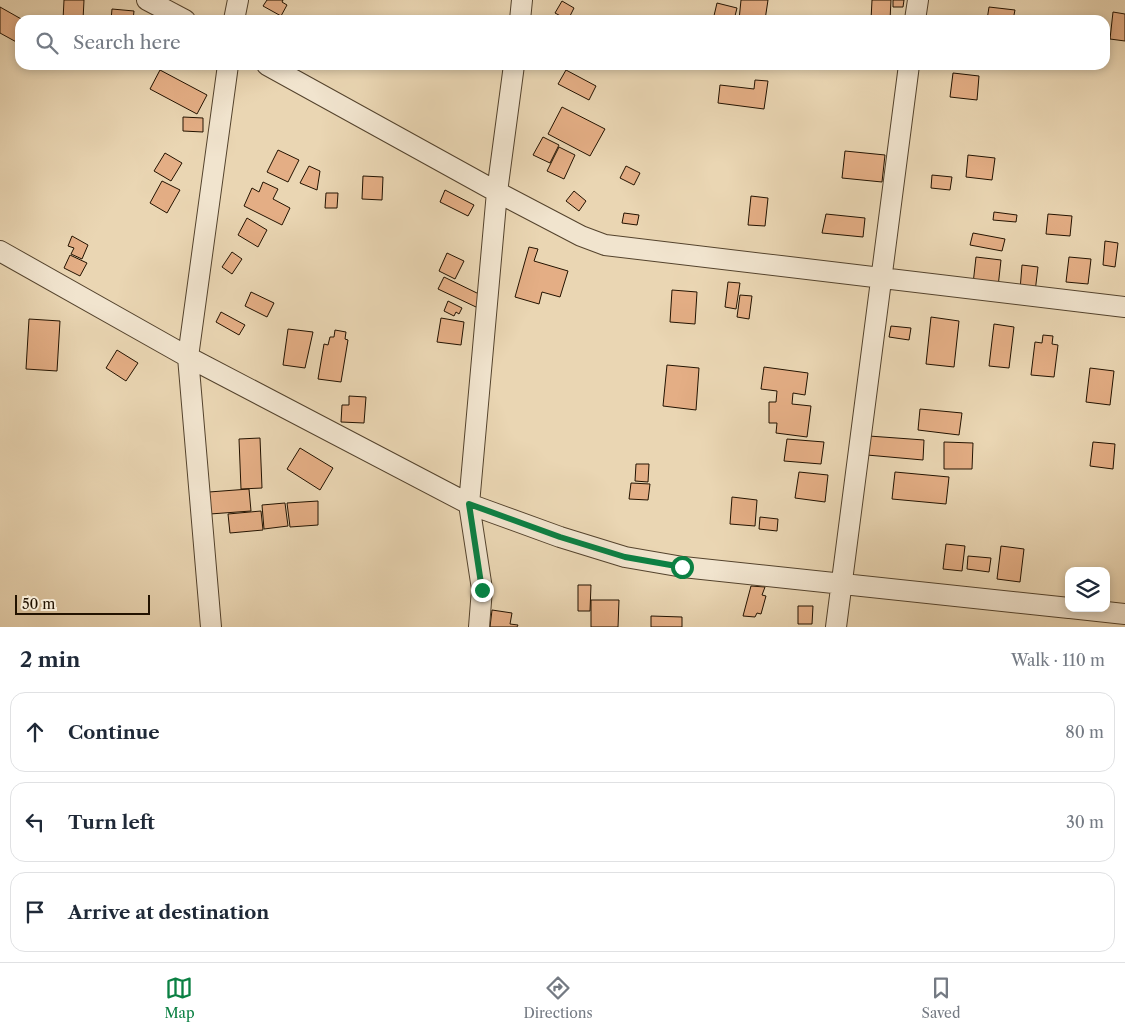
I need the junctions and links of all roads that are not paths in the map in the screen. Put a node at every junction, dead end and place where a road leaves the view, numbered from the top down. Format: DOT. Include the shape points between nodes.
graph roads {
  1 [pos="147,0"];
  2 [pos="238,0"];
  3 [pos="522,0"];
  4 [pos="918,0"];
  5 [pos="176,15"];
  6 [pos="235,15"];
  7 [pos="520,15"];
  8 [pos="916,15"];
  9 [pos="227,70"];
  10 [pos="276,70"];
  11 [pos="513,70"];
  12 [pos="908,70"];
  13 [pos="497,192"];
  14 [pos="0,252"];
  15 [pos="881,278"];
  16 [pos="1125,306"];
  17 [pos="188,357"];
  18 [pos="469,504"];
  19 [pos="841,583"];
  20 [pos="1065,608"];
  21 [pos="1106,612"];
  22 [pos="1125,614"];
  23 [pos="210,627"];
  24 [pos="479,627"];
  25 [pos="836,627"];
  1 -- 5 [label="street"];
  2 -- 6 [label="street"];
  3 -- 7 [label="street"];
  4 -- 8 [label="street"];
  9 -- 17 [label="street"];
  10 -- 13 [label="street"];
  11 -- 13 [label="street"];
  12 -- 15 [label="street"];
  13 -- 15 [label="street" via="605,245"];
  13 -- 18 [label="street"];
  14 -- 17 [label="street"];
  15 -- 16 [label="street"];
  15 -- 19 [label="street"];
  17 -- 18 [label="street"];
  17 -- 23 [label="street"];
  18 -- 19 [label="street" via="625,557 682,567"];
  18 -- 24 [label="street" via="482,590"];
  19 -- 20 [label="street"];
  19 -- 25 [label="street"];
  21 -- 22 [label="street"];
}
